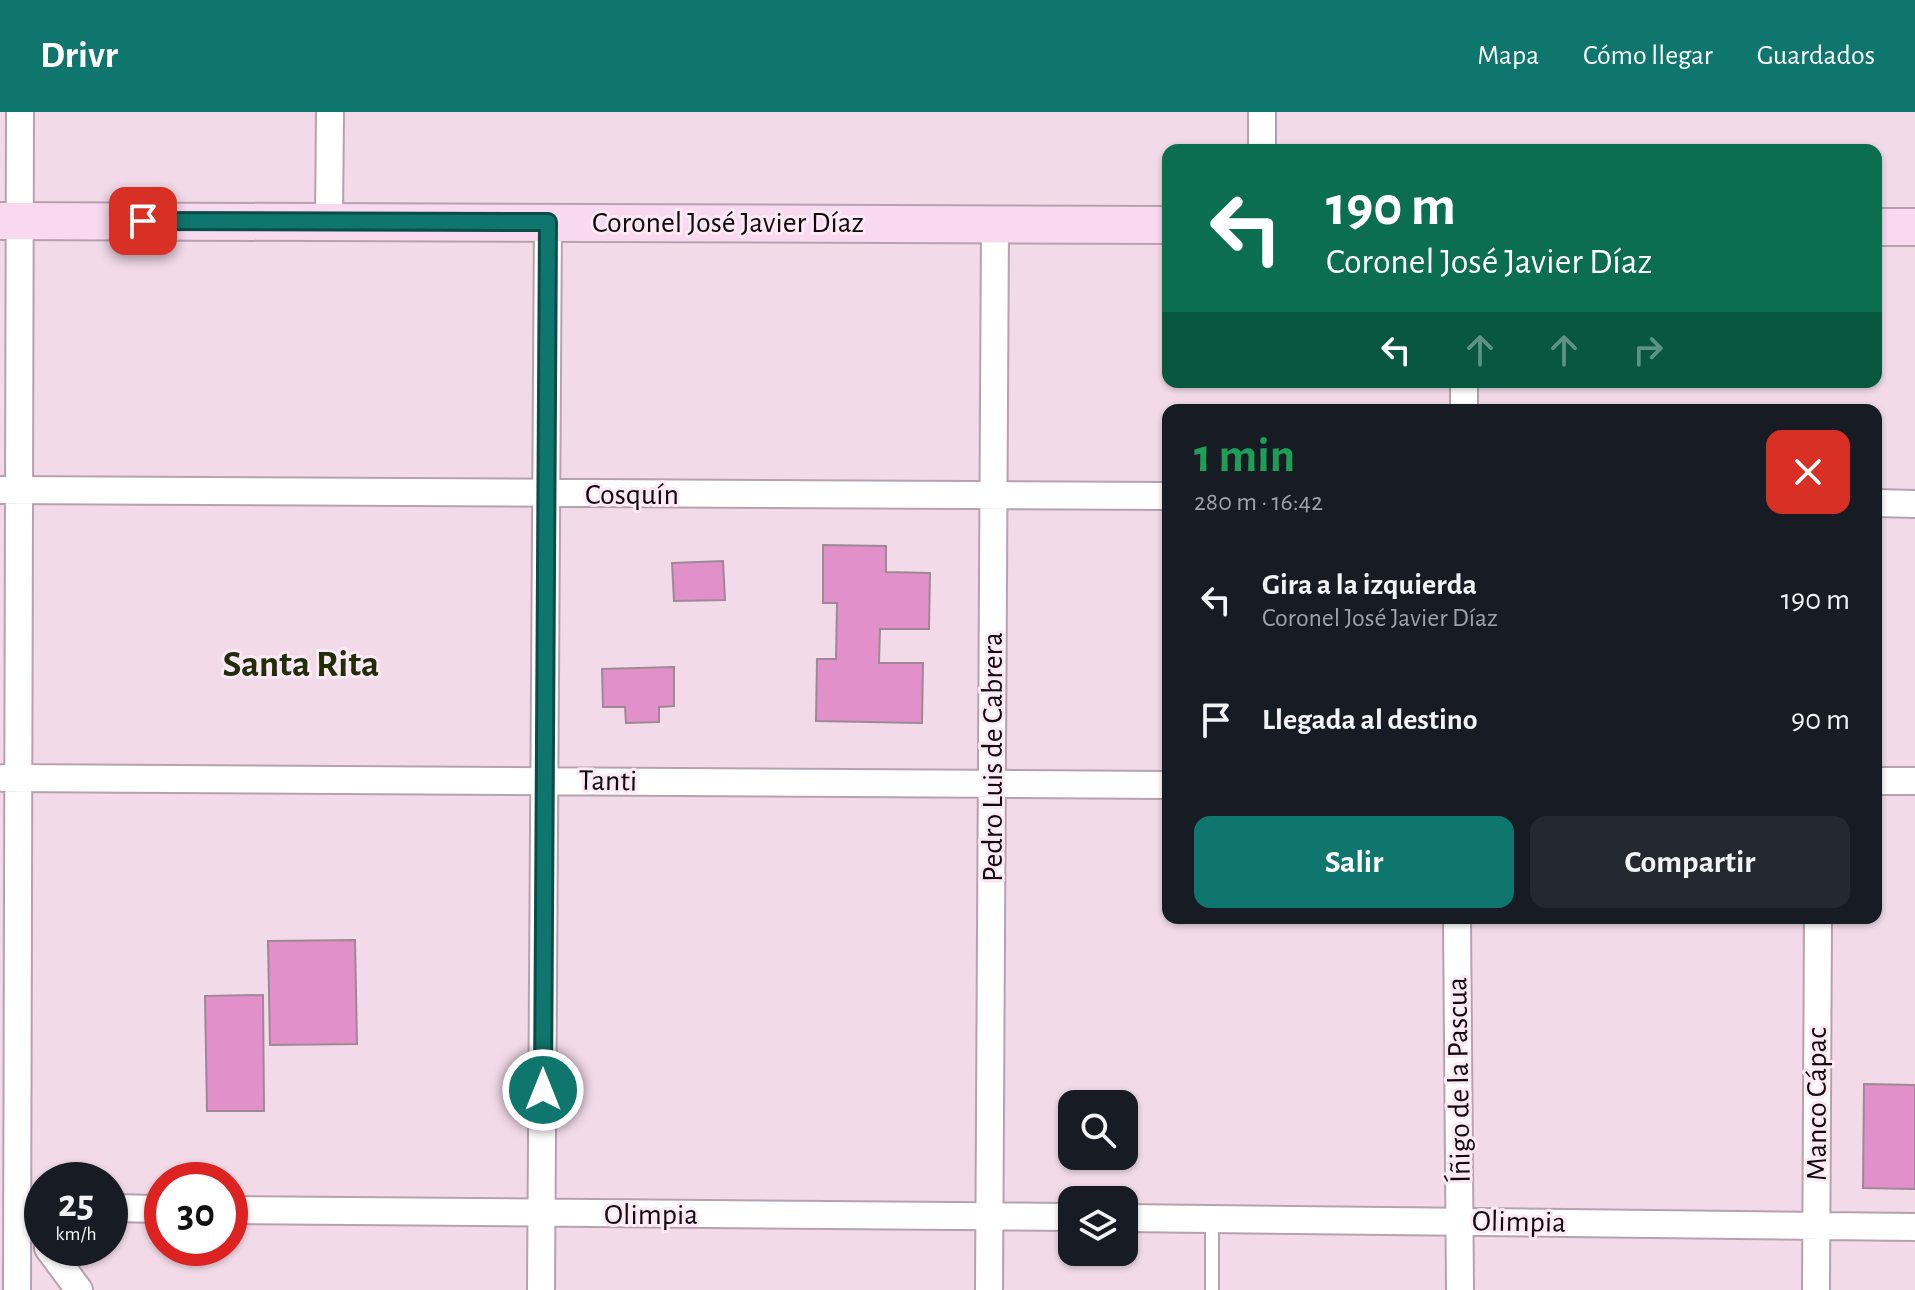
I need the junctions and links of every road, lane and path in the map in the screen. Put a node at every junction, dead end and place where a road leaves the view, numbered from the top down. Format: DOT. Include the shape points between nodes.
graph roads {
  1 [pos="20,112"];
  2 [pos="330,112"];
  3 [pos="1262,112"];
  4 [pos="1262,144"];
  5 [pos="10,221"];
  6 [pos="329,222"];
  7 [pos="548,222"];
  8 [pos="995,225"];
  9 [pos="1162,225"];
  10 [pos="1882,227"];
  11 [pos="1915,227"];
  12 [pos="9,490"];
  13 [pos="546,495"];
  14 [pos="994,496"];
  15 [pos="1162,496"];
  16 [pos="1882,503"];
  17 [pos="1915,504"];
  18 [pos="9,778"];
  19 [pos="544,781"];
  20 [pos="1882,781"];
  21 [pos="1915,781"];
  22 [pos="992,785"];
  23 [pos="1162,785"];
  24 [pos="1457,924"];
  25 [pos="1818,924"];
  26 [pos="20,1207"];
  27 [pos="248,1210"];
  28 [pos="542,1214"];
  29 [pos="990,1216"];
  30 [pos="1058,1217"];
  31 [pos="1138,1218"];
  32 [pos="1212,1219"];
  33 [pos="1460,1222"];
  34 [pos="1817,1226"];
  35 [pos="1915,1227"];
  36 [pos="61,1266"];
  37 [pos="17,1290"];
  38 [pos="79,1290"];
  39 [pos="541,1290"];
  40 [pos="989,1290"];
  41 [pos="1212,1290"];
  42 [pos="1460,1290"];
  43 [pos="1816,1290"];
  1 -- 5 [label="street"];
  2 -- 6 [label="street"];
  3 -- 4 [label="street"];
  5 -- 6 [label="main road, Coronel José Javier Díaz"];
  5 -- 12 [label="street"];
  6 -- 7 [label="main road, Coronel José Javier Díaz"];
  7 -- 8 [label="main road, Coronel José Javier Díaz"];
  7 -- 13 [label="street"];
  8 -- 9 [label="main road, Coronel José Javier Díaz"];
  8 -- 14 [label="street, Pedro Luis de Cabrera"];
  10 -- 11 [label="main road"];
  12 -- 13 [label="street, Cosquín"];
  12 -- 18 [label="street"];
  13 -- 14 [label="street, Cosquín"];
  13 -- 19 [label="street"];
  14 -- 15 [label="street, Cosquín"];
  14 -- 22 [label="street, Pedro Luis de Cabrera"];
  16 -- 17 [label="street"];
  18 -- 19 [label="street, Tanti"];
  18 -- 26 [label="street"];
  19 -- 22 [label="street, Tanti"];
  19 -- 28 [label="street"];
  20 -- 21 [label="street"];
  22 -- 23 [label="street, Tanti"];
  22 -- 29 [label="street, Pedro Luis de Cabrera"];
  24 -- 33 [label="street, Íñigo de la Pascua"];
  25 -- 34 [label="street, Manco Cápac"];
  26 -- 37 [label="street"];
  27 -- 28 [label="street, Olimpia"];
  28 -- 29 [label="street, Olimpia"];
  28 -- 39 [label="street"];
  29 -- 30 [label="street, Olimpia"];
  29 -- 40 [label="street, Pedro Luis de Cabrera"];
  31 -- 32 [label="street, Olimpia"];
  32 -- 33 [label="street, Olimpia"];
  32 -- 41 [label="lane"];
  33 -- 34 [label="street, Olimpia"];
  33 -- 42 [label="street, Íñigo de la Pascua"];
  34 -- 35 [label="street, Olimpia"];
  34 -- 43 [label="street, Manco Cápac"];
  36 -- 38 [label="street"];
}
